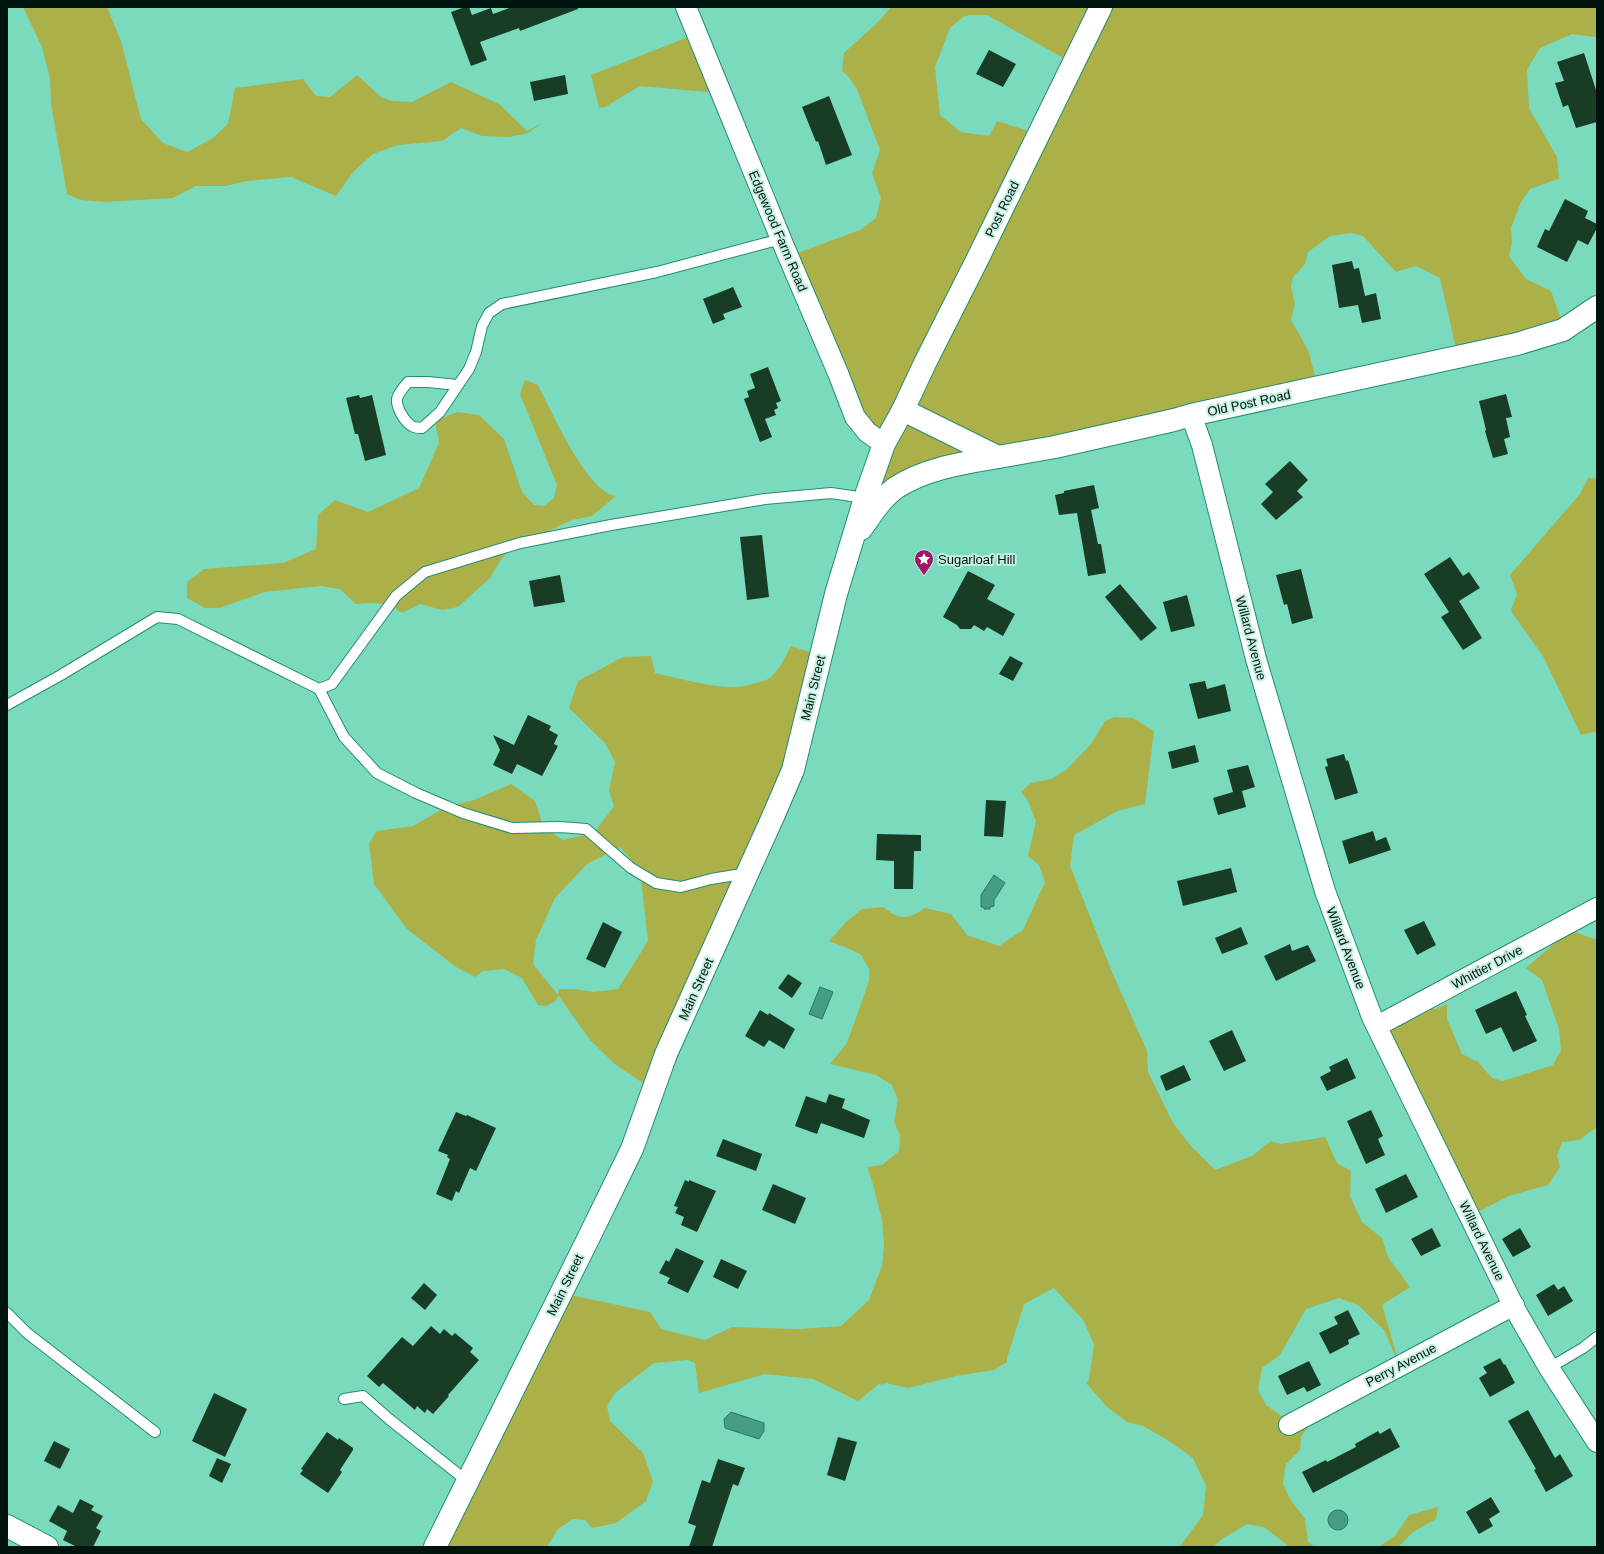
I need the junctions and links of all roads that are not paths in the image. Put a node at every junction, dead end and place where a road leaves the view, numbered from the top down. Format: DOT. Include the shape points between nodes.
graph roads {
  1 [pos="686,7"];
  2 [pos="1101,7"];
  3 [pos="782,239"];
  4 [pos="1595,310"];
  5 [pos="457,385"];
  6 [pos="903,410"];
  7 [pos="1191,415"];
  8 [pos="884,444"];
  9 [pos="998,457"];
  10 [pos="864,498"];
  11 [pos="851,543"];
  12 [pos="319,689"];
  13 [pos="7,705"];
  14 [pos="748,873"];
  15 [pos="1597,908"];
  16 [pos="1377,1026"];
  17 [pos="1514,1305"];
  18 [pos="7,1313"];
  19 [pos="1597,1337"];
  20 [pos="1549,1368"];
  21 [pos="344,1399"];
  22 [pos="1289,1425"];
  23 [pos="155,1432"];
  24 [pos="1597,1442"];
  25 [pos="467,1481"];
  26 [pos="7,1526"];
  27 [pos="47,1547"];
  28 [pos="435,1547"];
  1 -- 3 [label="street, Edgewood Farm Road"];
  2 -- 6 [label="main road, Post Road"];
  3 -- 5 [label="lane" via="657,272 502,304 489,313 482,326 476,352"];
  3 -- 8 [label="street, Edgewood Farm Road" via="855,418 867,432"];
  4 -- 7 [label="main road, Old Post Road" via="1563,330 1517,344"];
  5 -- 5 [label="lane" via="440,412 422,428 412,426 404,418 397,399 408,382"];
  6 -- 8 [label="main road, Main Street"];
  6 -- 9 [label="main road"];
  7 -- 9 [label="main road, Old Post Road" via="1055,447"];
  7 -- 16 [label="street, Willard Avenue" via="1202,445 1256,660 1325,891"];
  8 -- 10 [label="main road, Main Street"];
  9 -- 11 [label="main road, Old Post Road" via="922,474 897,488 878,505"];
  10 -- 11 [label="main road, Main Street"];
  10 -- 12 [label="lane" via="832,493 758,500 611,525 520,544 425,572 396,596 332,684"];
  11 -- 14 [label="main road, Main Street" via="793,770"];
  12 -- 13 [label="lane" via="178,619 157,617"];
  12 -- 14 [label="lane" via="344,737 377,773 422,796 463,813 512,828 586,829 631,868 656,883 681,887"];
  14 -- 25 [label="main road, Main Street" via="666,1054 632,1149"];
  15 -- 16 [label="street, Whittier Drive"];
  16 -- 17 [label="street, Willard Avenue"];
  17 -- 20 [label="street, Willard Avenue"];
  17 -- 22 [label="street, Perry Avenue"];
  18 -- 23 [label="lane" via="27,1333"];
  19 -- 20 [label="lane"];
  20 -- 24 [label="street, Willard Avenue"];
  21 -- 25 [label="lane" via="363,1396"];
  25 -- 28 [label="main road, Main Street"];
  26 -- 27 [label="main road"];
}
